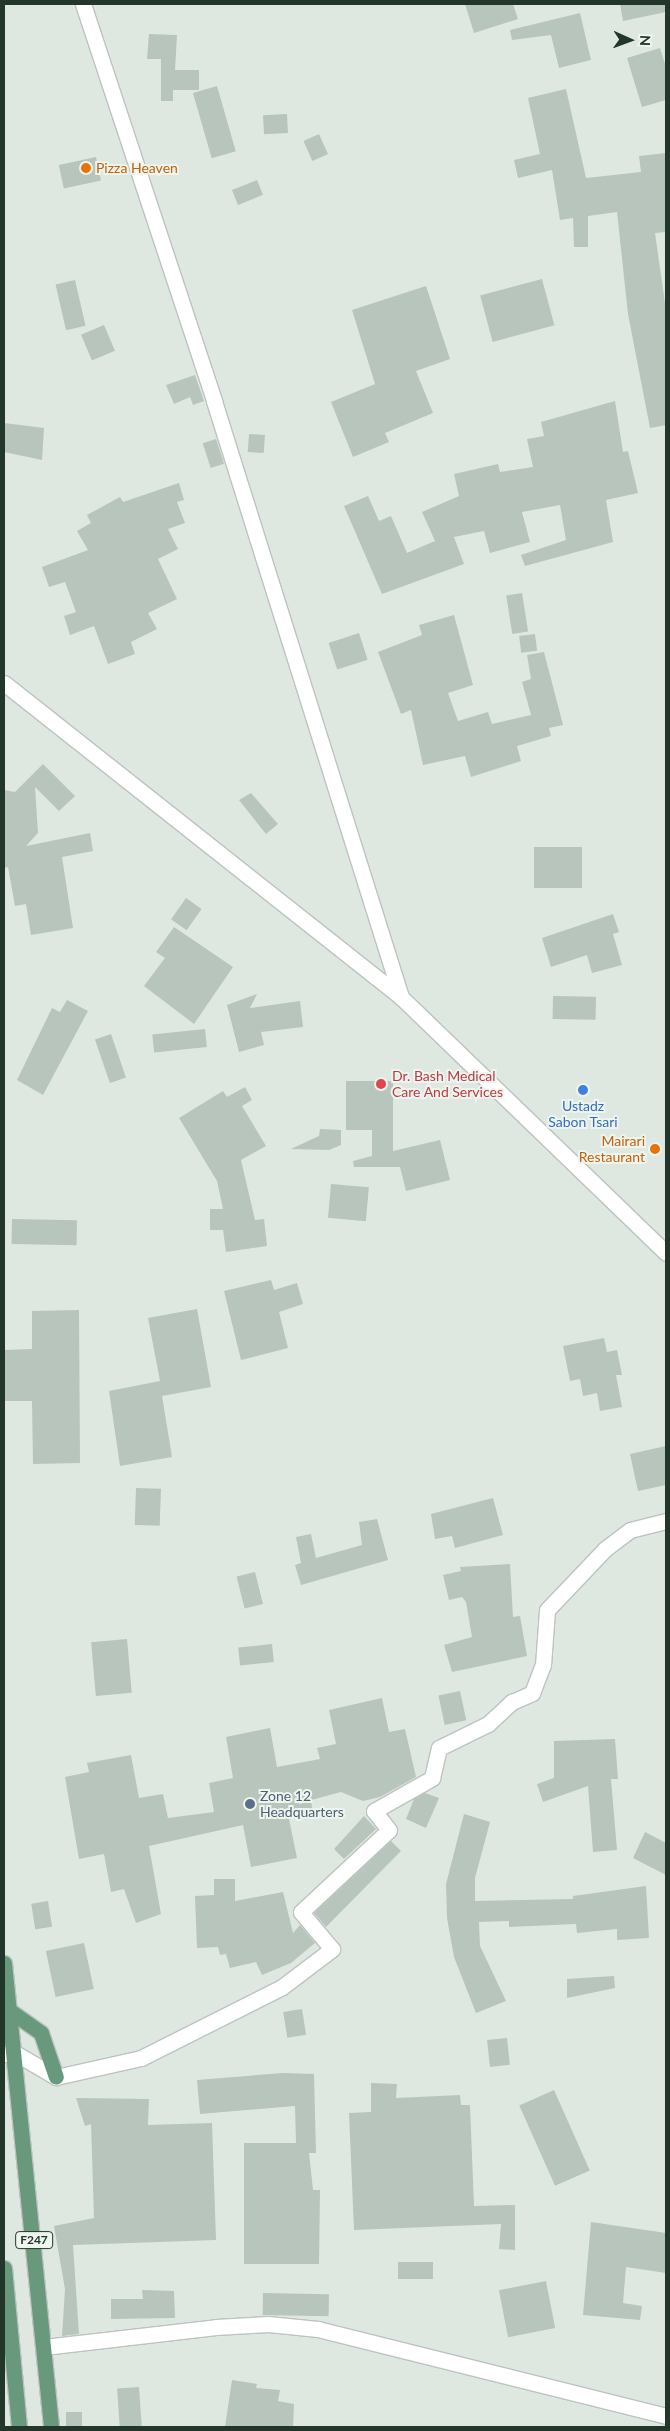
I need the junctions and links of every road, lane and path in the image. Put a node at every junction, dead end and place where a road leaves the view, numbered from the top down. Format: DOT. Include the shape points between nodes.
graph roads {
  1 [pos="83,4"];
  2 [pos="4,683"];
  3 [pos="401,997"];
  4 [pos="666,1254"];
  5 [pos="666,1521"];
  6 [pos="4,1963"];
  7 [pos="10,2011"];
  8 [pos="9,2053"];
  9 [pos="56,2077"];
  10 [pos="4,2268"];
  11 [pos="44,2346"];
  12 [pos="666,2416"];
  13 [pos="19,2427"];
  14 [pos="51,2427"];
  1 -- 3 [label="street" via="214,402"];
  2 -- 3 [label="street"];
  3 -- 4 [label="street"];
  5 -- 9 [label="street" via="630,1530 605,1548 547,1610 543,1665 532,1693 512,1702 488,1724 439,1748 432,1778 374,1811 390,1830 301,1912 332,1949 282,1987 159,2052"];
  6 -- 7 [label="main road, F247"];
  7 -- 8 [label="main road, F247"];
  7 -- 9 [label="main road" via="41,2033"];
  8 -- 9 [label="street"];
  8 -- 11 [label="main road, F247"];
  10 -- 13 [label="main road"];
  11 -- 12 [label="street" via="216,2327 268,2324 318,2329"];
  11 -- 14 [label="main road, F247"];
}
